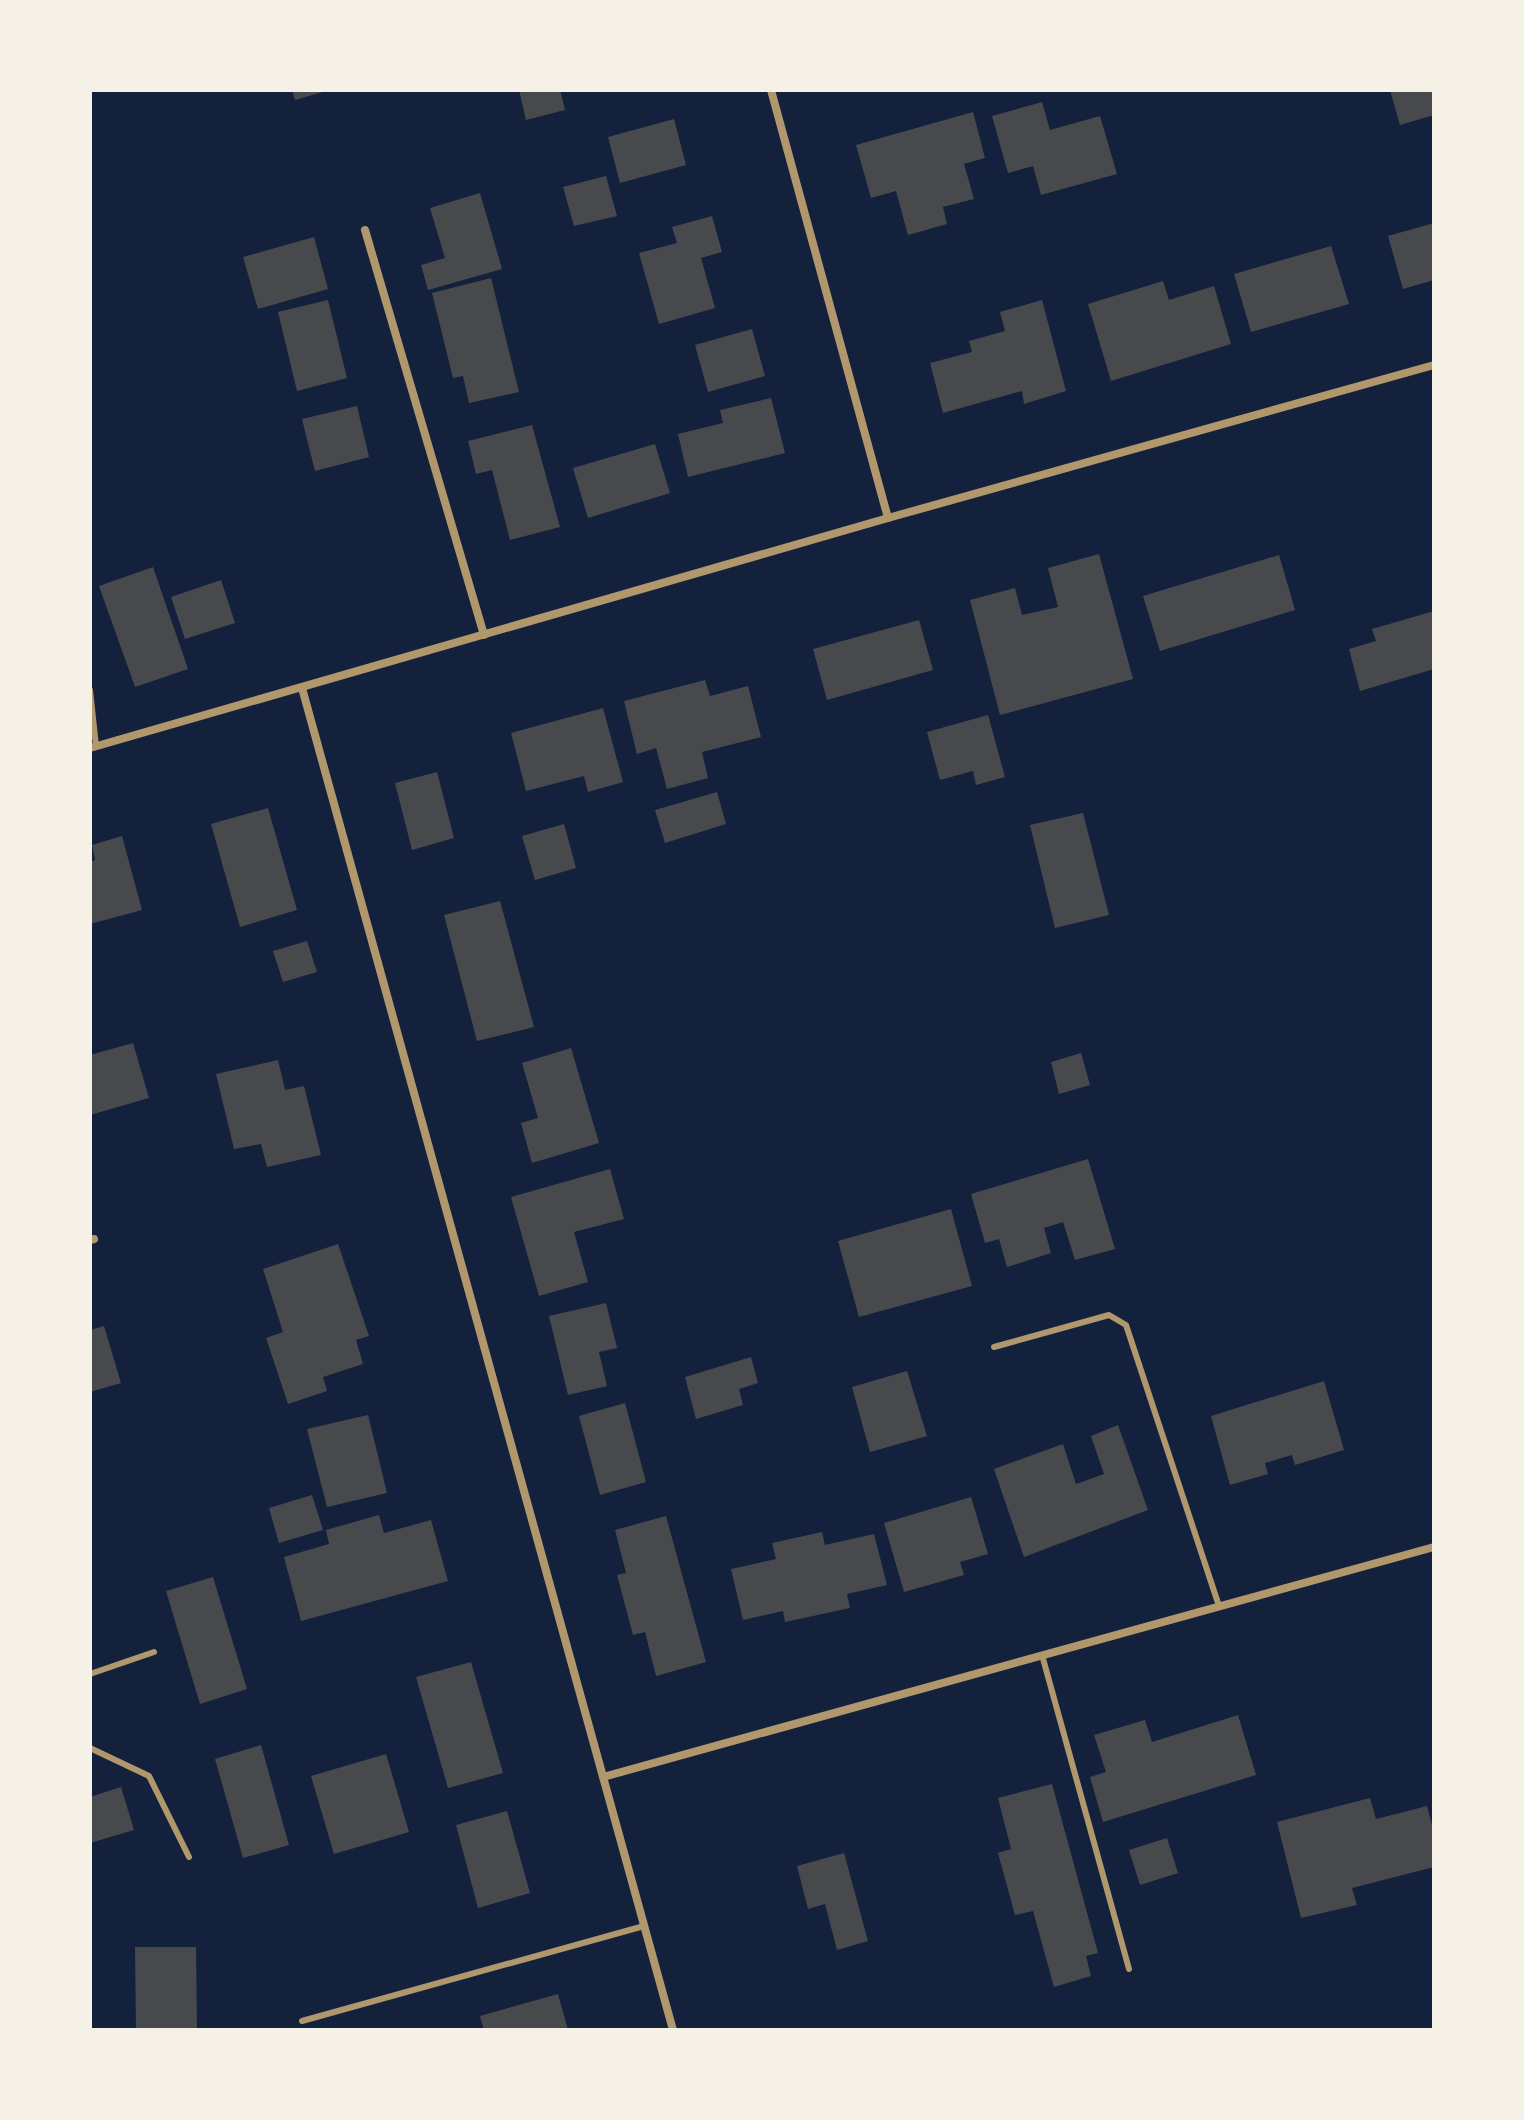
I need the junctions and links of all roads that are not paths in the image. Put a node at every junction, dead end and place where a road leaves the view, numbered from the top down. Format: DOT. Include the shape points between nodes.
graph roads {
  1 [pos="771,90"];
  2 [pos="365,230"];
  3 [pos="1434,365"];
  4 [pos="888,518"];
  5 [pos="484,635"];
  6 [pos="302,688"];
  7 [pos="90,690"];
  8 [pos="93,747"];
  9 [pos="994,1347"];
  10 [pos="1434,1547"];
  11 [pos="1219,1606"];
  12 [pos="154,1652"];
  13 [pos="1042,1655"];
  14 [pos="90,1674"];
  15 [pos="90,1748"];
  16 [pos="603,1777"];
  17 [pos="189,1857"];
  18 [pos="644,1926"];
  19 [pos="1129,1969"];
  20 [pos="302,2021"];
  21 [pos="673,2030"];
  1 -- 4 [label="street"];
  2 -- 5 [label="street"];
  3 -- 4 [label="street"];
  4 -- 5 [label="street"];
  5 -- 6 [label="street"];
  6 -- 8 [label="street"];
  6 -- 16 [label="street"];
  7 -- 8 [label="lane"];
  9 -- 11 [label="lane" via="1109,1315 1126,1325"];
  10 -- 11 [label="street"];
  11 -- 13 [label="street"];
  12 -- 14 [label="lane"];
  13 -- 16 [label="street"];
  13 -- 19 [label="lane"];
  15 -- 17 [label="lane" via="149,1776"];
  16 -- 18 [label="street"];
  18 -- 20 [label="lane"];
  18 -- 21 [label="street"];
}
